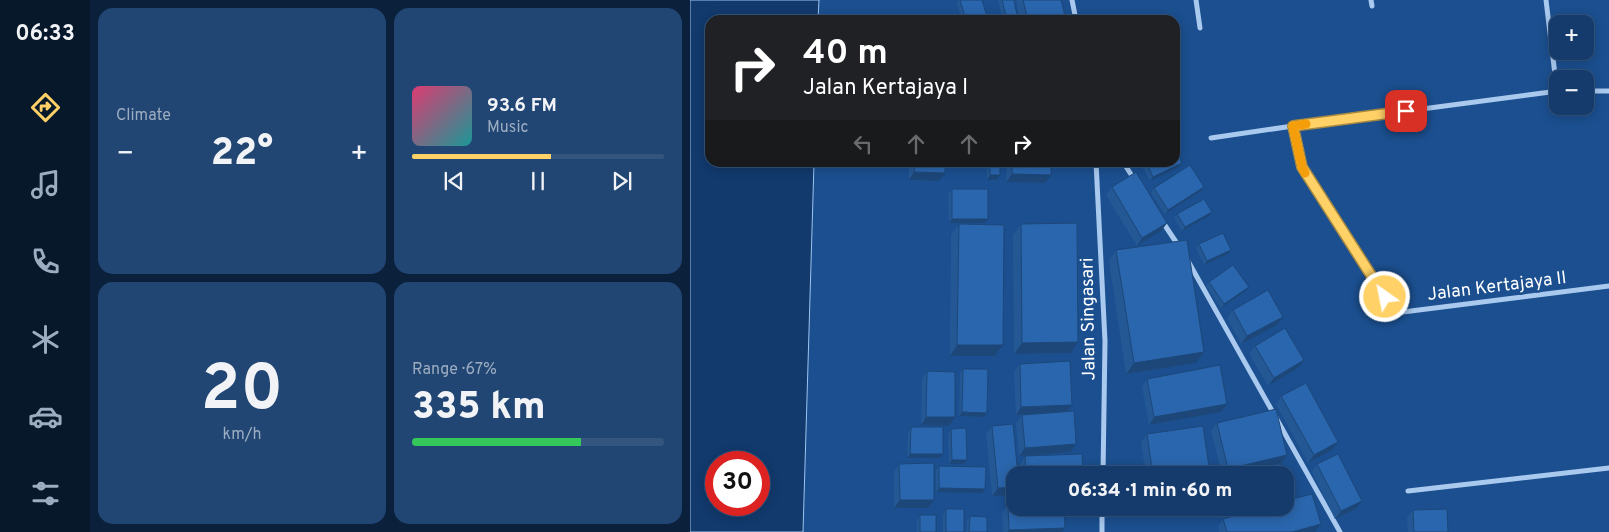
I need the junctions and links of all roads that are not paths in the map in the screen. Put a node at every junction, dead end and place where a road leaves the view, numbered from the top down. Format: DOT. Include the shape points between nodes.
graph roads {
  1 [pos="1072,0"];
  2 [pos="1196,0"];
  3 [pos="1546,0"];
  4 [pos="1075,15"];
  5 [pos="1200,28"];
  6 [pos="1554,70"];
  7 [pos="1594,91"];
  8 [pos="1609,91"];
  9 [pos="1549,92"];
  10 [pos="1293,126"];
  11 [pos="1211,138"];
  12 [pos="1096,167"];
  13 [pos="1126,167"];
  14 [pos="1139,186"];
  15 [pos="1160,217"];
  16 [pos="1181,248"];
  17 [pos="1186,257"];
  18 [pos="1609,286"];
  19 [pos="1103,466"];
  20 [pos="1609,468"];
  21 [pos="1408,491"];
  22 [pos="1102,516"];
  23 [pos="1102,532"];
  24 [pos="1340,532"];
  1 -- 4 [label="street"];
  2 -- 5 [label="street"];
  3 -- 6 [label="street"];
  7 -- 8 [label="street"];
  9 -- 10 [label="street"];
  10 -- 11 [label="street"];
  10 -- 18 [label="street, Jalan Kertajaya II" via="1302,167 1395,314"];
  12 -- 19 [label="street, Jalan Singasari" via="1105,340"];
  13 -- 14 [label="street"];
  15 -- 16 [label="street"];
  17 -- 24 [label="street"];
  20 -- 21 [label="street"];
  22 -- 23 [label="street"];
}
